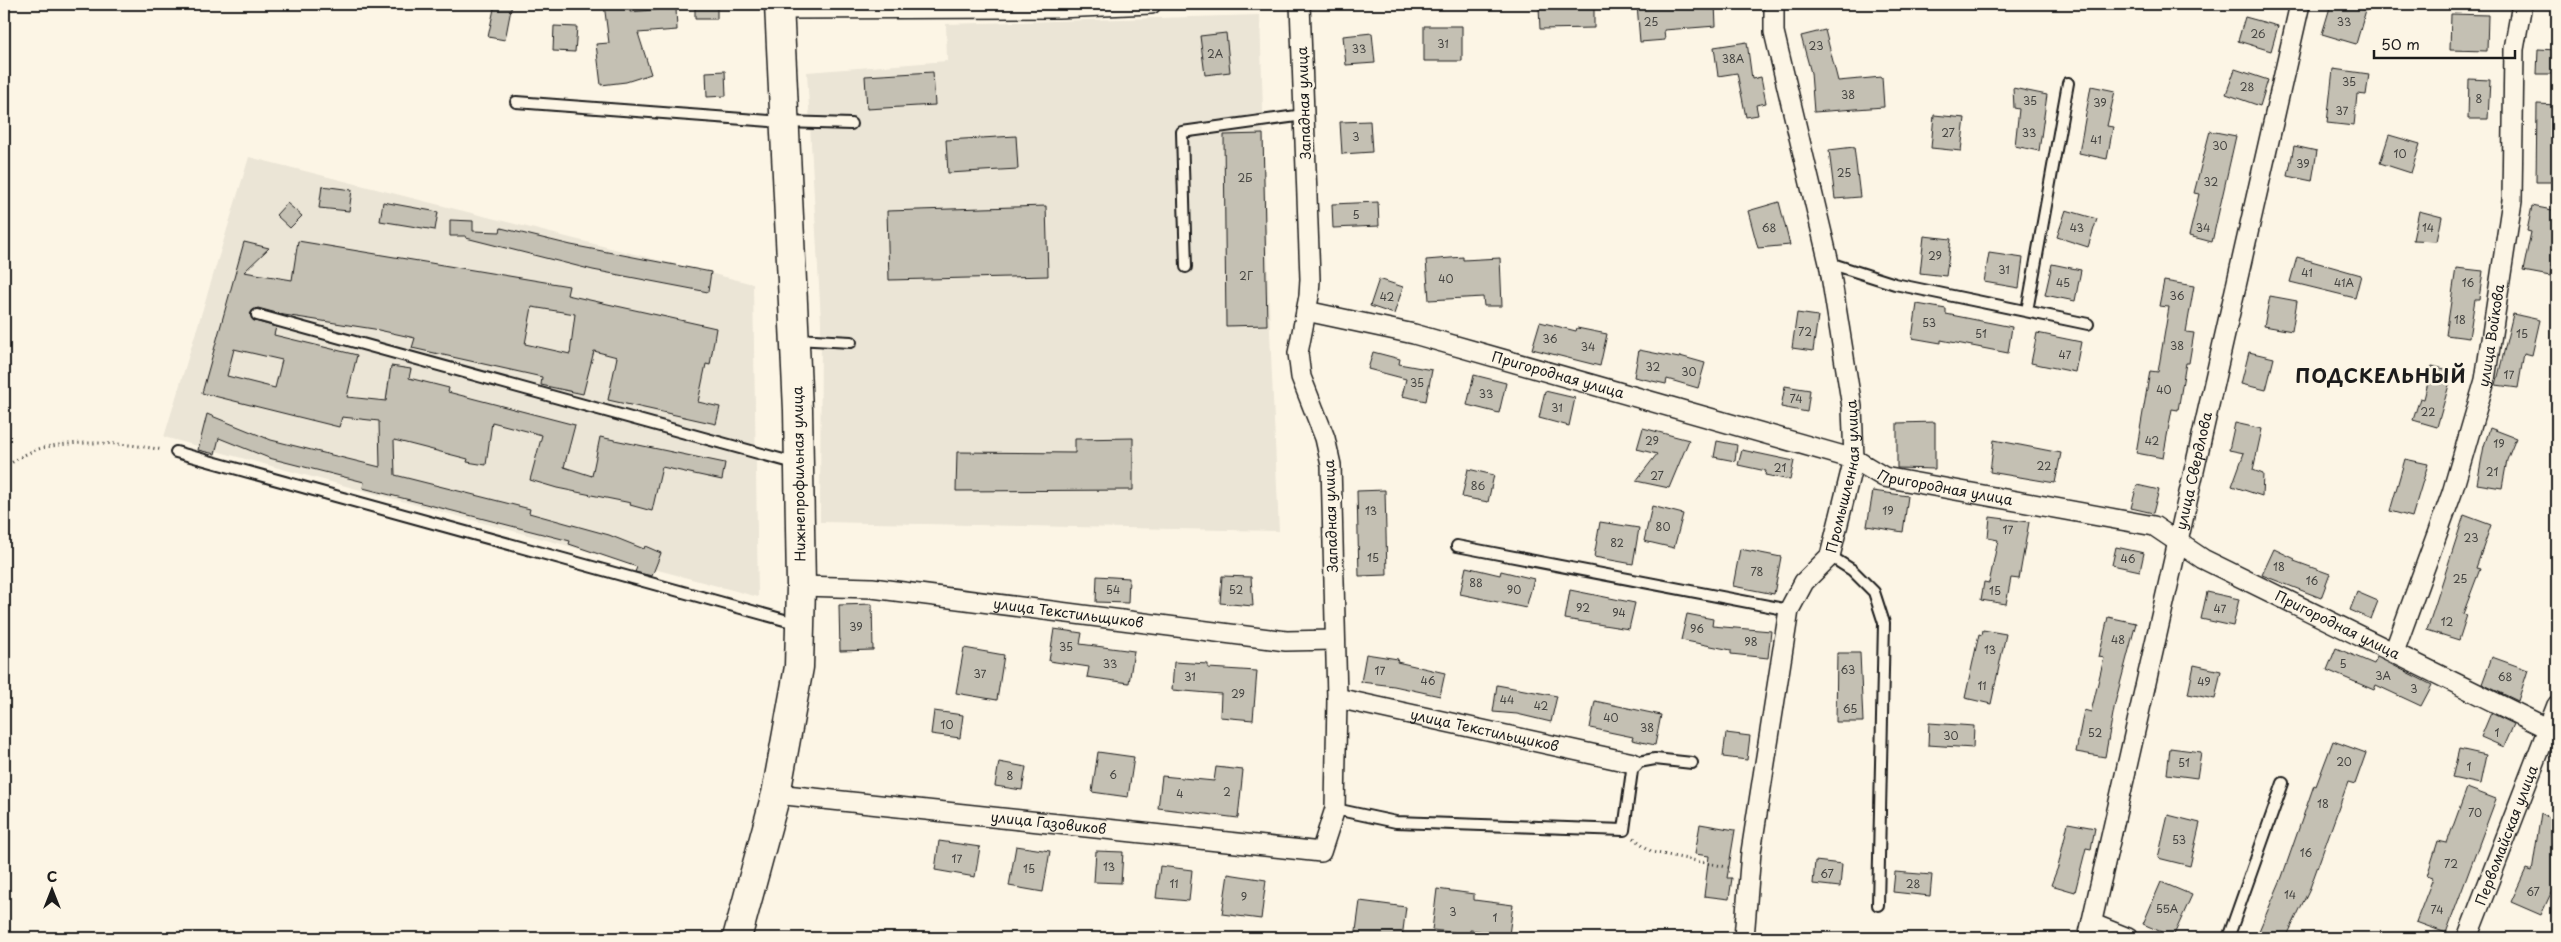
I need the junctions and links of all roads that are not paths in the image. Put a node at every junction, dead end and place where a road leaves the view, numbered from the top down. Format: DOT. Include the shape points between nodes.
graph roads {
  1 [pos="1151,4"];
  2 [pos="1300,4"];
  3 [pos="1774,4"];
  4 [pos="2300,4"];
  5 [pos="2522,4"];
  6 [pos="1058,6"];
  7 [pos="779,7"];
  8 [pos="2068,83"];
  9 [pos="516,102"];
  10 [pos="1304,115"];
  11 [pos="784,122"];
  12 [pos="851,124"];
  13 [pos="1829,264"];
  14 [pos="1186,267"];
  15 [pos="1306,311"];
  16 [pos="2027,311"];
  17 [pos="257,315"];
  18 [pos="2088,324"];
  19 [pos="794,339"];
  20 [pos="851,342"];
  21 [pos="176,452"];
  22 [pos="1854,459"];
  23 [pos="799,464"];
  24 [pos="2177,540"];
  25 [pos="1457,546"];
  26 [pos="1830,556"];
  27 [pos="801,586"];
  28 [pos="1788,610"];
  29 [pos="800,625"];
  30 [pos="1334,640"];
  31 [pos="2394,652"];
  32 [pos="1337,698"];
  33 [pos="2557,705"];
  34 [pos="2553,730"];
  35 [pos="1633,763"];
  36 [pos="1692,763"];
  37 [pos="2283,783"];
  38 [pos="776,794"];
  39 [pos="1335,809"];
  40 [pos="1321,852"];
  41 [pos="1878,905"];
  42 [pos="2090,931"];
  43 [pos="737,938"];
  44 [pos="1744,938"];
  45 [pos="2128,938"];
  46 [pos="2228,938"];
  47 [pos="2467,938"];
  1 -- 6 [label="street"];
  2 -- 10 [label="street, Западная улица"];
  3 -- 13 [label="street, Промышленная улица" via="1774,32"];
  4 -- 24 [label="street, улица Свердлова"];
  5 -- 31 [label="street, улица Войкова" via="2514,48 2512,201 2485,380 2452,494"];
  6 -- 7 [label="street"];
  7 -- 11 [label="street, Нижнепрофильная улица"];
  8 -- 16 [label="lane"];
  9 -- 11 [label="lane"];
  10 -- 14 [label="lane" via="1182,132"];
  10 -- 15 [label="street, Западная улица" via="1310,278"];
  11 -- 12 [label="lane"];
  11 -- 19 [label="street, Нижнепрофильная улица"];
  13 -- 16 [label="lane" via="1895,284"];
  13 -- 22 [label="street, Промышленная улица" via="1852,408"];
  15 -- 22 [label="street, Пригородная улица" via="1414,334"];
  15 -- 30 [label="street, Западная улица" via="1298,353 1301,377 1325,438 1331,465"];
  16 -- 18 [label="lane"];
  17 -- 23 [label="lane"];
  19 -- 20 [label="lane"];
  19 -- 23 [label="street, Нижнепрофильная улица"];
  21 -- 29 [label="lane"];
  22 -- 24 [label="street, Пригородная улица" via="1884,477 2154,526"];
  22 -- 26 [label="street, Промышленная улица"];
  23 -- 27 [label="street, Нижнепрофильная улица"];
  24 -- 31 [label="street, Пригородная улица" via="2203,559"];
  24 -- 42 [label="street, улица Свердлова"];
  25 -- 28 [label="lane"];
  26 -- 28 [label="street, Промышленная улица" via="1804,582"];
  26 -- 41 [label="lane" via="1852,570 1874,592 1884,623"];
  27 -- 29 [label="street, Нижнепрофильная улица"];
  27 -- 30 [label="street, улица Текстильщиков" via="872,588 1286,641"];
  28 -- 44 [label="street, Промышленная улица" via="1750,872"];
  29 -- 38 [label="street, Нижнепрофильная улица" via="799,667"];
  30 -- 32 [label="street, Западная улица"];
  31 -- 34 [label="street, Пригородная улица"];
  32 -- 35 [label="street, улица Текстильщиков"];
  32 -- 39 [label="street, Западная улица"];
  33 -- 34 [label="street, Первомайская улица"];
  34 -- 47 [label="street, Первомайская улица"];
  35 -- 36 [label="lane" via="1655,759"];
  35 -- 39 [label="lane" via="1624,830 1396,822"];
  37 -- 46 [label="lane"];
  38 -- 40 [label="street, улица Газовиков"];
  38 -- 43 [label="street, Нижнепрофильная улица"];
  39 -- 40 [label="street, Западная улица"];
  42 -- 45 [label="street"];
}
